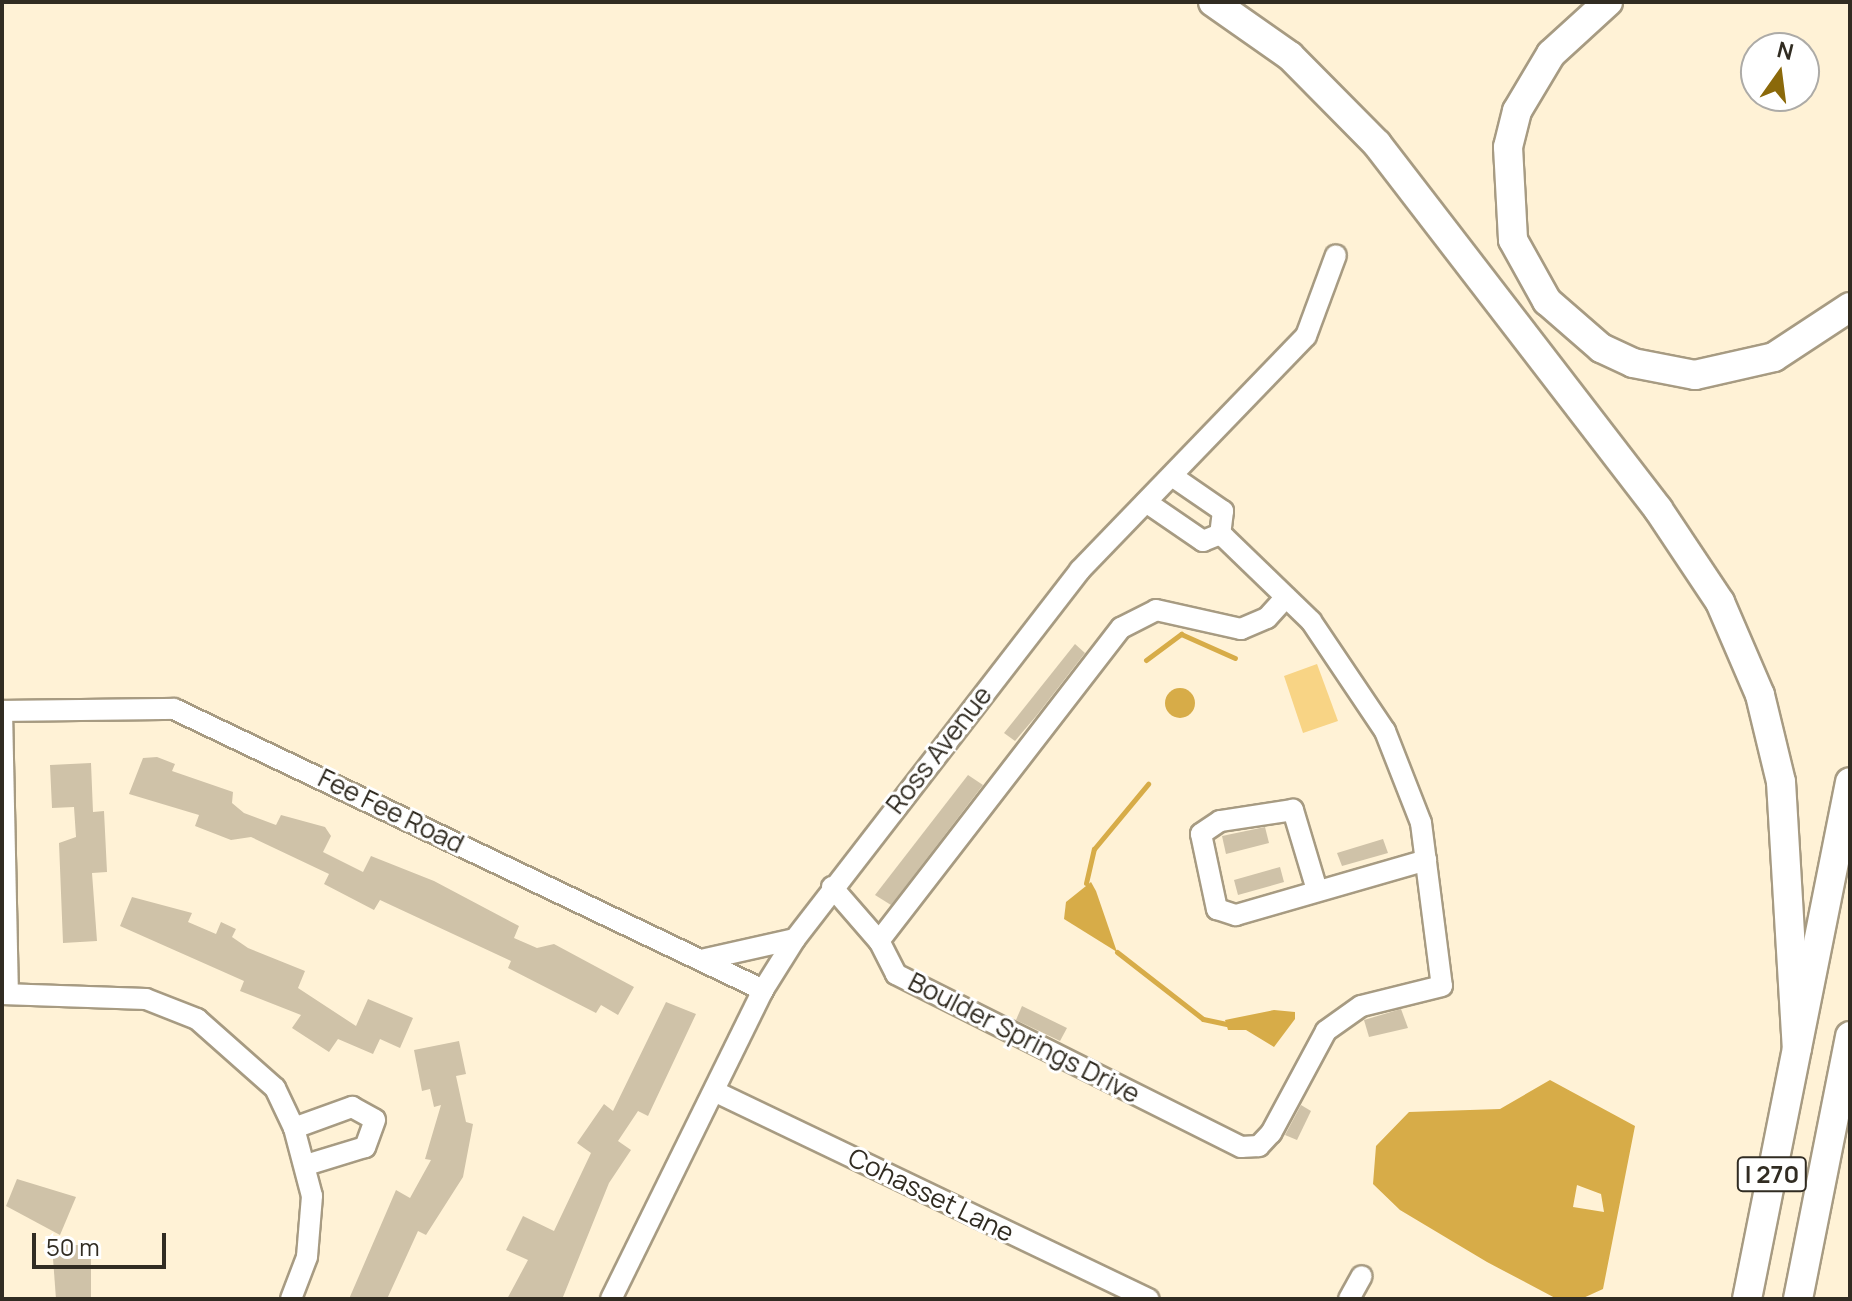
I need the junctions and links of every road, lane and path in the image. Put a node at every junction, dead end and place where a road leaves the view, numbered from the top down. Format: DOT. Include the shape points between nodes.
graph roads {
  1 [pos="1213,2"];
  2 [pos="1608,2"];
  3 [pos="1336,255"];
  4 [pos="1850,307"];
  5 [pos="1172,476"];
  6 [pos="1146,502"];
  7 [pos="1220,534"];
  8 [pos="1286,597"];
  9 [pos="2,711"];
  10 [pos="1850,782"];
  11 [pos="1426,860"];
  12 [pos="832,887"];
  13 [pos="1317,890"];
  14 [pos="795,939"];
  15 [pos="879,941"];
  16 [pos="701,960"];
  17 [pos="763,990"];
  18 [pos="5,993"];
  19 [pos="1850,1036"];
  20 [pos="1797,1049"];
  21 [pos="714,1091"];
  22 [pos="294,1128"];
  23 [pos="1850,1136"];
  24 [pos="306,1165"];
  25 [pos="1815,1213"];
  26 [pos="1362,1276"];
  27 [pos="291,1299"];
  28 [pos="611,1299"];
  29 [pos="1149,1299"];
  30 [pos="1349,1299"];
  31 [pos="1747,1299"];
  32 [pos="1798,1299"];
  1 -- 20 [label="highway" via="1290,56 1377,144 1658,509 1720,602 1760,695 1781,782"];
  2 -- 4 [label="highway" via="1551,54 1517,111 1508,147 1513,240 1547,301 1601,348 1633,363 1695,375 1774,357"];
  3 -- 5 [label="street, Ross Avenue" via="1306,336"];
  5 -- 6 [label="street, Ross Avenue"];
  5 -- 7 [label="street" via="1223,511"];
  6 -- 7 [label="street" via="1203,541"];
  6 -- 12 [label="street, Ross Avenue" via="1080,570"];
  7 -- 8 [label="street"];
  8 -- 11 [label="street" via="1349,668 1385,731 1417,804"];
  8 -- 15 [label="street" via="1267,618 1241,629 1156,610 1121,628"];
  9 -- 16 [label="street, Fee Fee Road" via="174,709"];
  9 -- 18 [label="street"];
  10 -- 20 [label="highway, I 270"];
  11 -- 13 [label="street"];
  11 -- 15 [label="street, Boulder Springs Drive" via="1442,986 1361,1006 1326,1031 1259,1146 1241,1147 896,974"];
  12 -- 14 [label="street, Ross Avenue"];
  12 -- 15 [label="street, Boulder Springs Drive"];
  13 -- 13 [label="street" via="1236,915 1217,909 1201,834 1220,821 1293,810"];
  14 -- 16 [label="street"];
  14 -- 17 [label="street, Ross Avenue"];
  16 -- 17 [label="street, Fee Fee Road"];
  17 -- 21 [label="street, Ross Avenue"];
  18 -- 22 [label="street" via="146,999 197,1019 275,1088"];
  19 -- 25 [label="highway, I 270"];
  20 -- 31 [label="highway, I 270"];
  21 -- 28 [label="street, Ross Avenue"];
  21 -- 29 [label="street, Cohasset Lane"];
  22 -- 24 [label="street"];
  22 -- 24 [label="street" via="352,1107 375,1120 365,1147"];
  23 -- 25 [label="highway"];
  24 -- 27 [label="street" via="312,1229"];
  25 -- 32 [label="highway, I 270"];
  26 -- 30 [label="street"];
}
